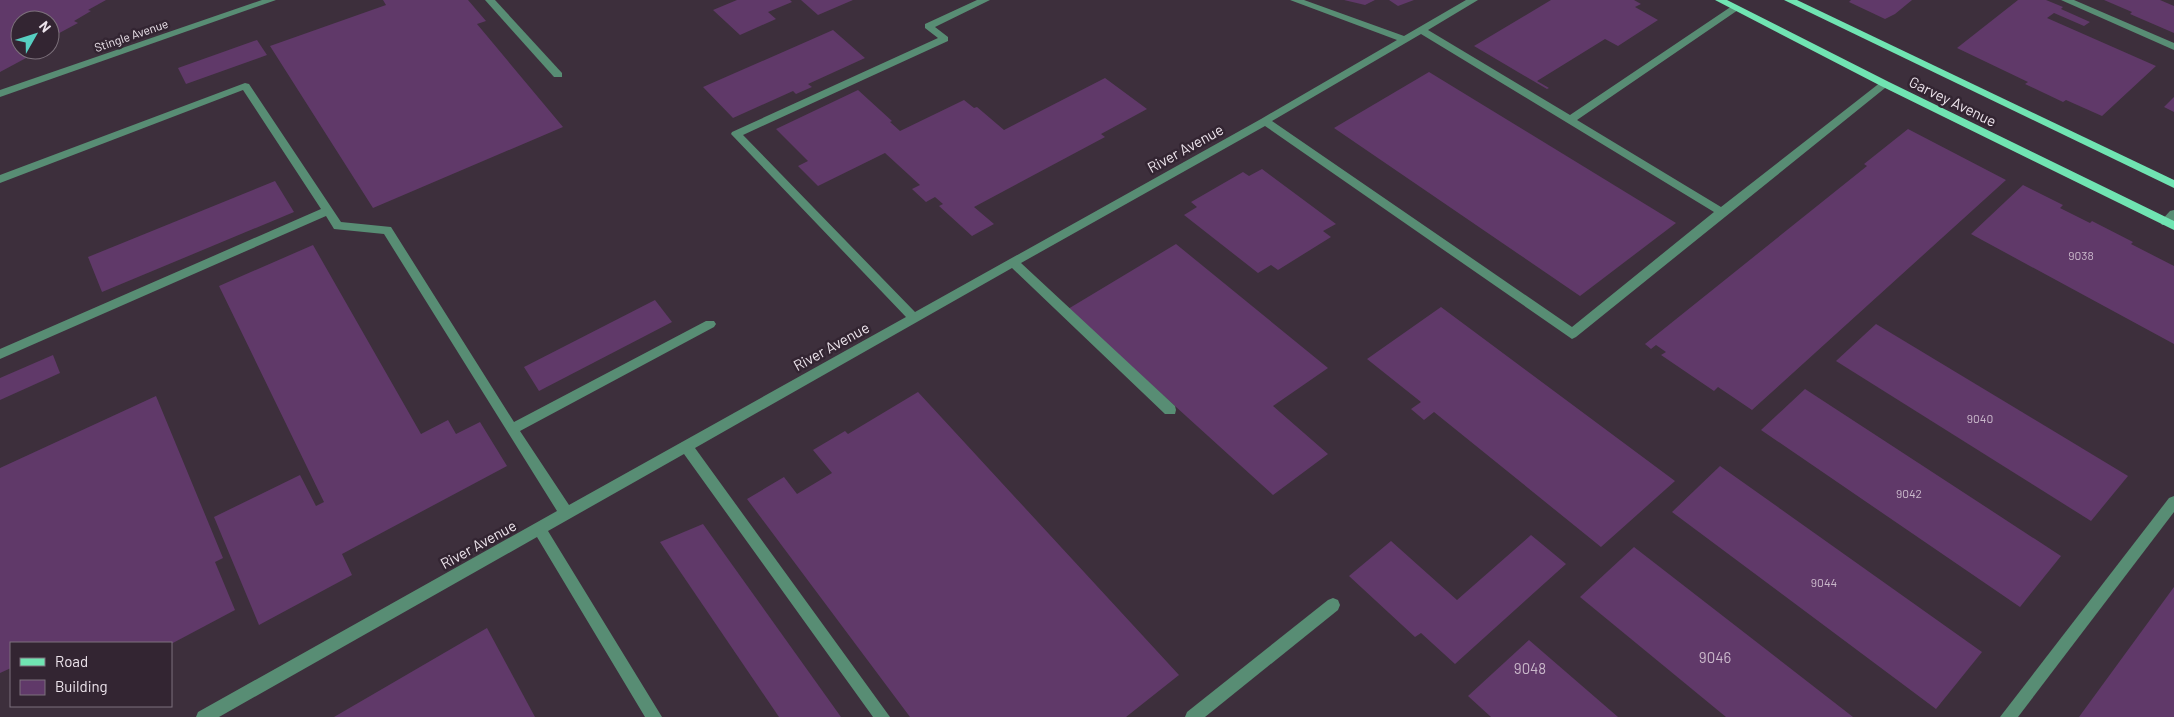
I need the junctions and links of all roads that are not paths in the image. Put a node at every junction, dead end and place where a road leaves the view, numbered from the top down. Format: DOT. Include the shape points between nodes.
graph roads {
  1 [pos="271,0"];
  2 [pos="490,0"];
  3 [pos="985,0"];
  4 [pos="1295,0"];
  5 [pos="1473,0"];
  6 [pos="1720,0"];
  7 [pos="1789,0"];
  8 [pos="2066,0"];
  9 [pos="1735,8"];
  10 [pos="1421,30"];
  11 [pos="1405,40"];
  12 [pos="2174,47"];
  13 [pos="558,75"];
  14 [pos="1885,84"];
  15 [pos="0,94"];
  16 [pos="1570,120"];
  17 [pos="1265,121"];
  18 [pos="0,180"];
  19 [pos="2174,184"];
  20 [pos="328,211"];
  21 [pos="1722,212"];
  22 [pos="2171,221"];
  23 [pos="1013,262"];
  24 [pos="914,318"];
  25 [pos="710,324"];
  26 [pos="0,354"];
  27 [pos="1170,410"];
  28 [pos="512,429"];
  29 [pos="686,446"];
  30 [pos="2174,502"];
  31 [pos="566,513"];
  32 [pos="539,528"];
  33 [pos="1333,605"];
  34 [pos="204,717"];
  35 [pos="654,717"];
  36 [pos="882,717"];
  37 [pos="1193,717"];
  38 [pos="2008,717"];
  1 -- 15 [label="street, Stingle Avenue"];
  2 -- 13 [label="street"];
  3 -- 24 [label="street" via="928,26 945,39 736,134"];
  4 -- 11 [label="street"];
  5 -- 10 [label="street, River Avenue"];
  6 -- 9 [label="main road, Garvey Avenue"];
  7 -- 19 [label="main road, Garvey Avenue"];
  8 -- 12 [label="street"];
  9 -- 14 [label="main road, Garvey Avenue"];
  9 -- 16 [label="street"];
  10 -- 11 [label="street, River Avenue"];
  10 -- 16 [label="street"];
  11 -- 17 [label="street, River Avenue"];
  14 -- 21 [label="street"];
  14 -- 22 [label="main road, Garvey Avenue"];
  16 -- 21 [label="street"];
  17 -- 21 [label="street" via="1572,334"];
  17 -- 23 [label="street, River Avenue"];
  18 -- 20 [label="street" via="245,86"];
  20 -- 26 [label="street"];
  20 -- 28 [label="street" via="338,226 386,230"];
  23 -- 24 [label="street, River Avenue"];
  23 -- 27 [label="street"];
  24 -- 29 [label="street, River Avenue"];
  25 -- 28 [label="street"];
  28 -- 31 [label="street"];
  29 -- 31 [label="street, River Avenue"];
  29 -- 36 [label="street"];
  30 -- 38 [label="street"];
  31 -- 32 [label="street, River Avenue"];
  32 -- 34 [label="street, River Avenue"];
  32 -- 35 [label="street"];
  33 -- 37 [label="street"];
}
